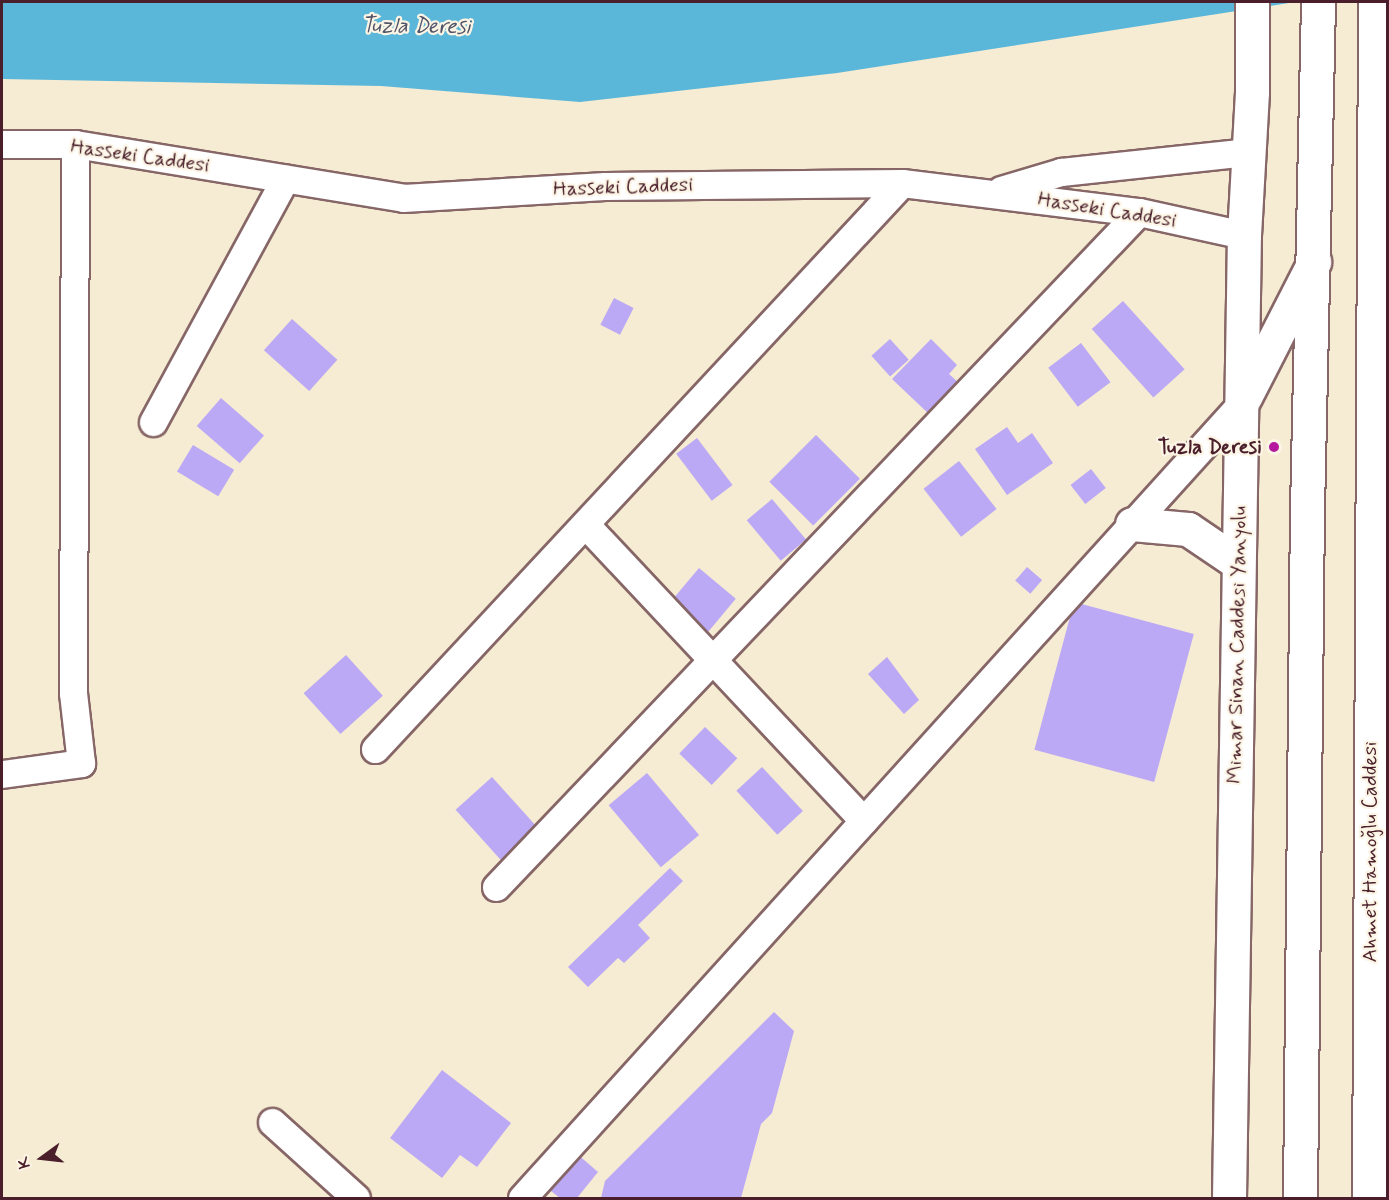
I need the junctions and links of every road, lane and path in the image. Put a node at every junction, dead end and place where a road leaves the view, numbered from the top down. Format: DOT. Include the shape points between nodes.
graph roads {
  1 [pos="1252,2"];
  2 [pos="1318,2"];
  3 [pos="1375,2"];
  4 [pos="2,144"];
  5 [pos="75,144"];
  6 [pos="1249,152"];
  7 [pos="285,179"];
  8 [pos="902,183"];
  9 [pos="988,193"];
  10 [pos="1138,212"];
  11 [pos="1244,235"];
  12 [pos="1314,262"];
  13 [pos="1241,404"];
  14 [pos="153,422"];
  15 [pos="585,524"];
  16 [pos="1132,525"];
  17 [pos="1238,563"];
  18 [pos="710,661"];
  19 [pos="375,750"];
  20 [pos="2,774"];
  21 [pos="864,820"];
  22 [pos="496,887"];
  23 [pos="272,1122"];
  24 [pos="356,1198"];
  25 [pos="522,1198"];
  26 [pos="1229,1198"];
  27 [pos="1300,1198"];
  28 [pos="1369,1198"];
  1 -- 6 [label="main road, Mimar Sinan Caddesi Yanyolu"];
  2 -- 12 [label="main road"];
  3 -- 28 [label="main road, Ahmet Hamoğlu Caddesi"];
  4 -- 5 [label="street, Hasseki Caddesi"];
  5 -- 7 [label="street, Hasseki Caddesi"];
  5 -- 20 [label="street" via="73,693 81,763"];
  6 -- 9 [label="street" via="1061,172"];
  6 -- 11 [label="main road, Mimar Sinan Caddesi Yanyolu"];
  7 -- 8 [label="street, Hasseki Caddesi" via="402,198 605,186"];
  7 -- 14 [label="street"];
  8 -- 9 [label="street, Hasseki Caddesi"];
  8 -- 15 [label="street"];
  9 -- 10 [label="street, Hasseki Caddesi"];
  10 -- 11 [label="street, Hasseki Caddesi"];
  10 -- 18 [label="street"];
  11 -- 13 [label="main road, Mimar Sinan Caddesi Yanyolu"];
  12 -- 13 [label="main road"];
  12 -- 27 [label="main road" via="1307,511"];
  13 -- 16 [label="street"];
  13 -- 17 [label="main road, Mimar Sinan Caddesi Yanyolu"];
  15 -- 18 [label="street"];
  15 -- 19 [label="street"];
  16 -- 17 [label="main road" via="1188,530"];
  16 -- 21 [label="street"];
  17 -- 26 [label="main road, Mimar Sinan Caddesi Yanyolu"];
  18 -- 21 [label="street"];
  18 -- 22 [label="street"];
  21 -- 25 [label="street"];
  23 -- 24 [label="street"];
}
